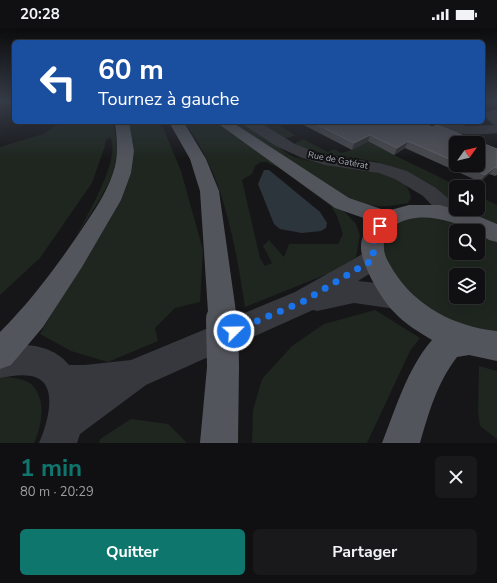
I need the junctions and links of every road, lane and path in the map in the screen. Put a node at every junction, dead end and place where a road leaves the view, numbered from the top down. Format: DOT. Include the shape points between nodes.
graph roads {
  1 [pos="122,124"];
  2 [pos="166,124"];
  3 [pos="177,124"];
  4 [pos="226,124"];
  5 [pos="253,124"];
  6 [pos="443,124"];
  7 [pos="485,124"];
  8 [pos="410,180"];
  9 [pos="416,211"];
  10 [pos="449,211"];
  11 [pos="449,214"];
  12 [pos="211,216"];
  13 [pos="456,216"];
  14 [pos="388,219"];
  15 [pos="496,233"];
  16 [pos="374,259"];
  17 [pos="396,297"];
  18 [pos="304,301"];
  19 [pos="482,343"];
  20 [pos="0,354"];
  21 [pos="0,362"];
  22 [pos="135,374"];
  23 [pos="61,381"];
  24 [pos="62,433"];
  25 [pos="219,443"];
  26 [pos="402,443"];
  1 -- 20 [label="main road" via="126,150 122,173 111,200 74,260 33,318"];
  2 -- 12 [label="main road" via="182,151"];
  3 -- 12 [label="main road" via="190,144 208,184 212,199"];
  4 -- 14 [label="main road" via="342,203"];
  5 -- 8 [label="street, Rue de Gatérat" via="282,144 304,154 335,162 382,168"];
  6 -- 7 [label="street" via="462,131 477,131"];
  8 -- 9 [label="street" via="417,192"];
  8 -- 10 [label="street, Rue de Gatérat" via="435,196"];
  9 -- 11 [label="main road"];
  9 -- 14 [label="main road"];
  12 -- 25 [label="main road, bridge" via="220,276 222,312 223,367"];
  13 -- 15 [label="main road"];
  14 -- 16 [label="main road" via="374,235"];
  16 -- 17 [label="main road"];
  16 -- 18 [label="street"];
  17 -- 18 [label="street" via="354,292"];
  17 -- 19 [label="main road" via="440,329"];
  18 -- 22 [label="street"];
  19 -- 26 [label="main road" via="449,343 436,358 419,390"];
  21 -- 23 [label="street" via="15,358 34,360 51,367"];
  22 -- 23 [label="street" via="85,381"];
  22 -- 24 [label="street"];
  23 -- 24 [label="street" via="66,400"];
}
